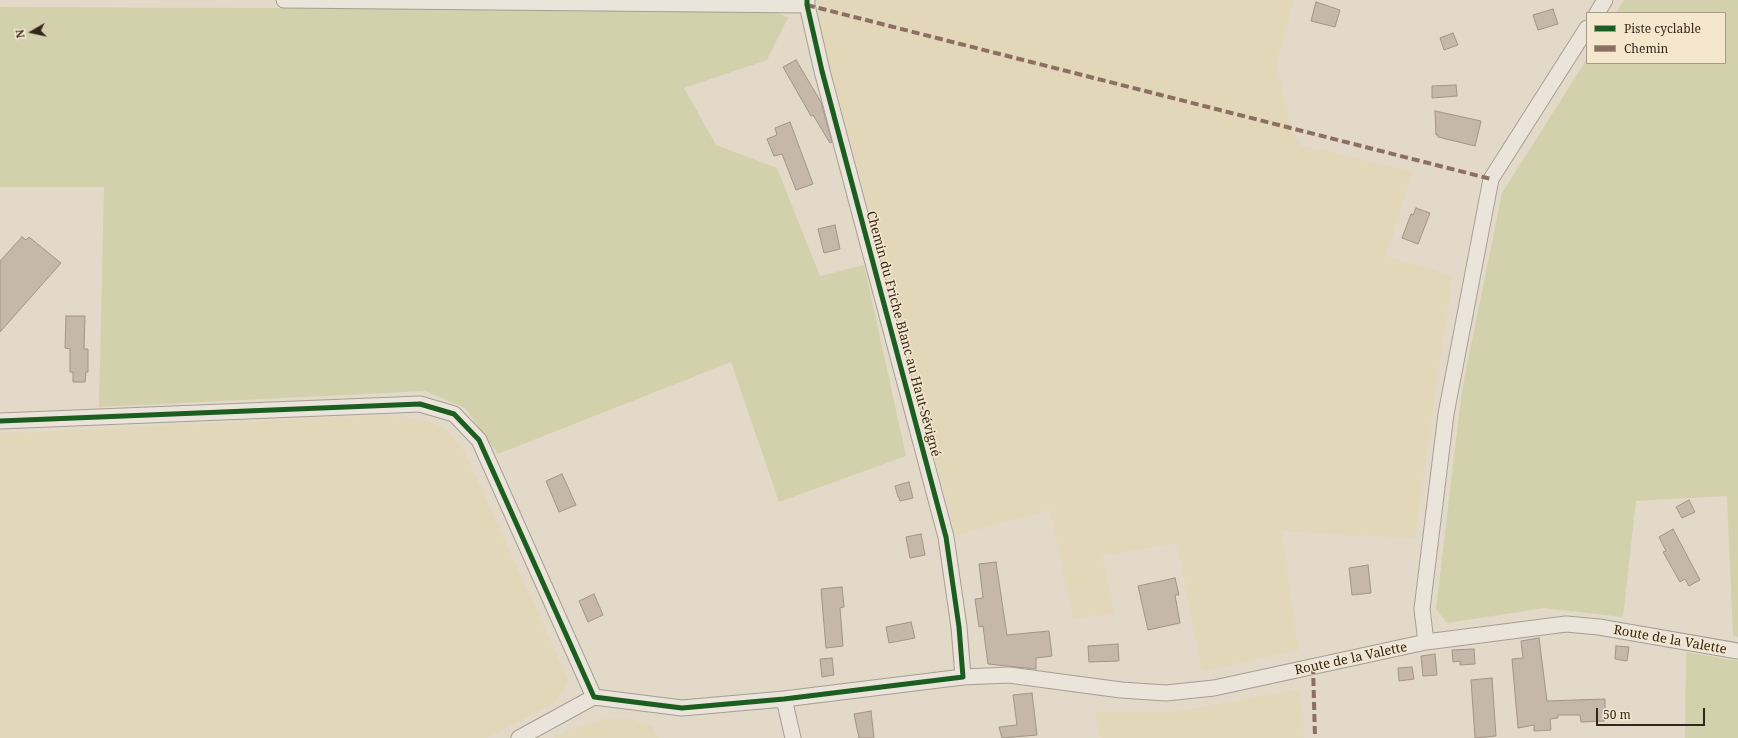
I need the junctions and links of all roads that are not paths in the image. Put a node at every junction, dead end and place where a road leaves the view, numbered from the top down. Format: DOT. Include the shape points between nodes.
graph roads {
  1 [pos="284,0"];
  2 [pos="1605,0"];
  3 [pos="807,3"];
  4 [pos="1598,12"];
  5 [pos="1586,30"];
  6 [pos="0,421"];
  7 [pos="1426,642"];
  8 [pos="1738,651"];
  9 [pos="963,677"];
  10 [pos="594,697"];
  11 [pos="784,699"];
  12 [pos="519,738"];
  13 [pos="793,738"];
  1 -- 3 [label="street"];
  2 -- 4 [label="street"];
  3 -- 9 [label="street, Chemin du Friche Blanc au Haut-Sévigné" via="824,78 946,537 960,628"];
  5 -- 7 [label="street" via="1491,178 1446,414 1422,609"];
  6 -- 10 [label="street" via="420,404 454,414 479,440"];
  7 -- 8 [label="street, Route de la Valette" via="1566,624"];
  7 -- 9 [label="street, Route de la Valette" via="1214,688 1166,693 1121,690 1009,675"];
  9 -- 11 [label="street, Route de la Valette"];
  10 -- 11 [label="street, Route de la Valette" via="682,708"];
  10 -- 12 [label="street"];
  11 -- 13 [label="street"];
}
